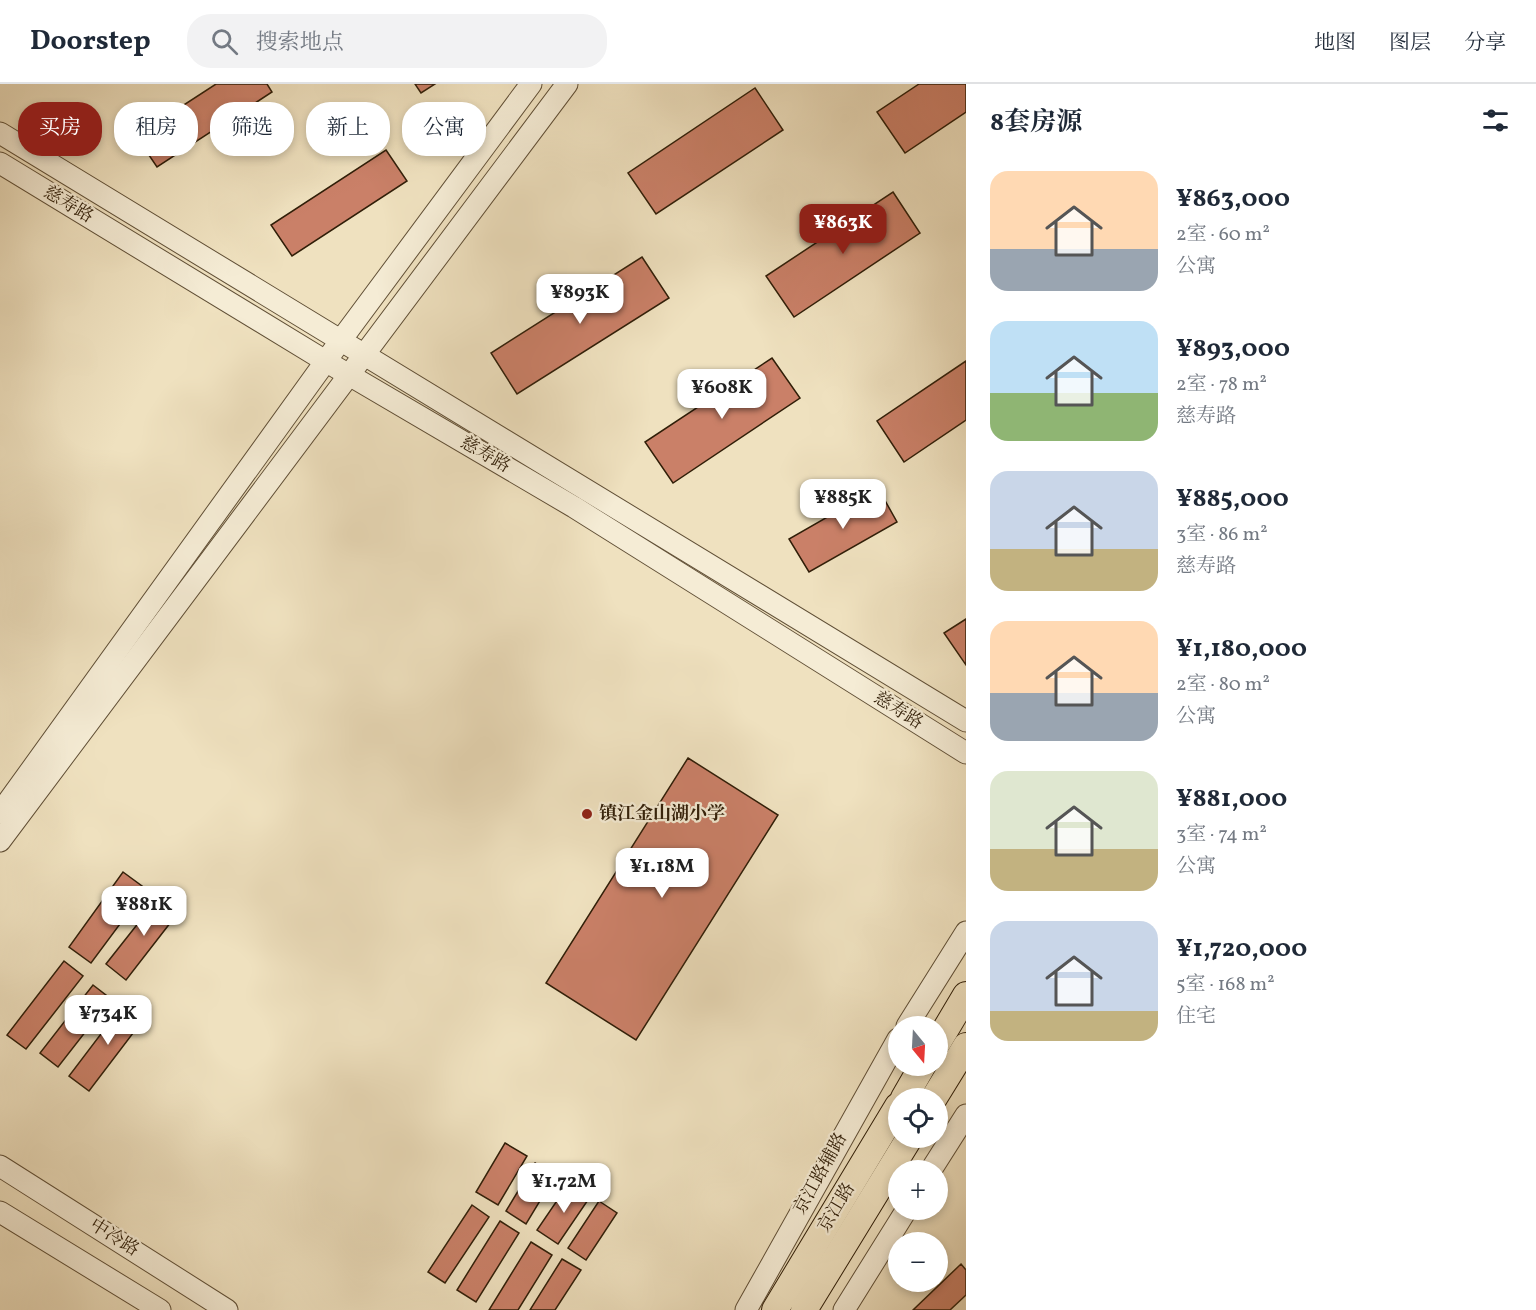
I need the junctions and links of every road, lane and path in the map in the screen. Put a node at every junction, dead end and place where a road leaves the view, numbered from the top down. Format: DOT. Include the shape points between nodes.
graph roads {
  1 [pos="531,84"];
  2 [pos="567,84"];
  3 [pos="0,133"];
  4 [pos="0,163"];
  5 [pos="341,340"];
  6 [pos="364,354"];
  7 [pos="327,362"];
  8 [pos="349,375"];
  9 [pos="966,721"];
  10 [pos="966,753"];
  11 [pos="0,813"];
  12 [pos="0,842"];
  13 [pos="966,932"];
  14 [pos="966,995"];
  15 [pos="913,1016"];
  16 [pos="948,1025"];
  17 [pos="966,1046"];
  18 [pos="888,1057"];
  19 [pos="940,1088"];
  20 [pos="966,1115"];
  21 [pos="888,1123"];
  22 [pos="903,1148"];
  23 [pos="937,1160"];
  24 [pos="0,1166"];
  25 [pos="0,1212"];
  26 [pos="900,1220"];
  27 [pos="160,1310"];
  28 [pos="227,1310"];
  29 [pos="746,1310"];
  30 [pos="776,1310"];
  31 [pos="804,1310"];
  32 [pos="844,1310"];
  1 -- 5 [label="street"];
  2 -- 6 [label="street"];
  3 -- 5 [label="street, 慈寿路"];
  4 -- 7 [label="street, 慈寿路"];
  5 -- 6 [label="street, 慈寿路"];
  5 -- 7 [label="street"];
  6 -- 8 [label="street"];
  6 -- 9 [label="street, 慈寿路"];
  7 -- 8 [label="street, 慈寿路"];
  7 -- 11 [label="street"];
  8 -- 10 [label="street, 慈寿路" via="574,507"];
  8 -- 12 [label="street"];
  13 -- 15 [label="street"];
  14 -- 16 [label="main road"];
  17 -- 19 [label="main road"];
  18 -- 29 [label="street, 京江路辅路"];
  20 -- 23 [label="street"];
  21 -- 30 [label="main road, 京江路"];
  22 -- 31 [label="main road, 京江路"];
  24 -- 28 [label="street, 中冷路"];
  25 -- 27 [label="street, 中冷路"];
  26 -- 32 [label="street"];
}
